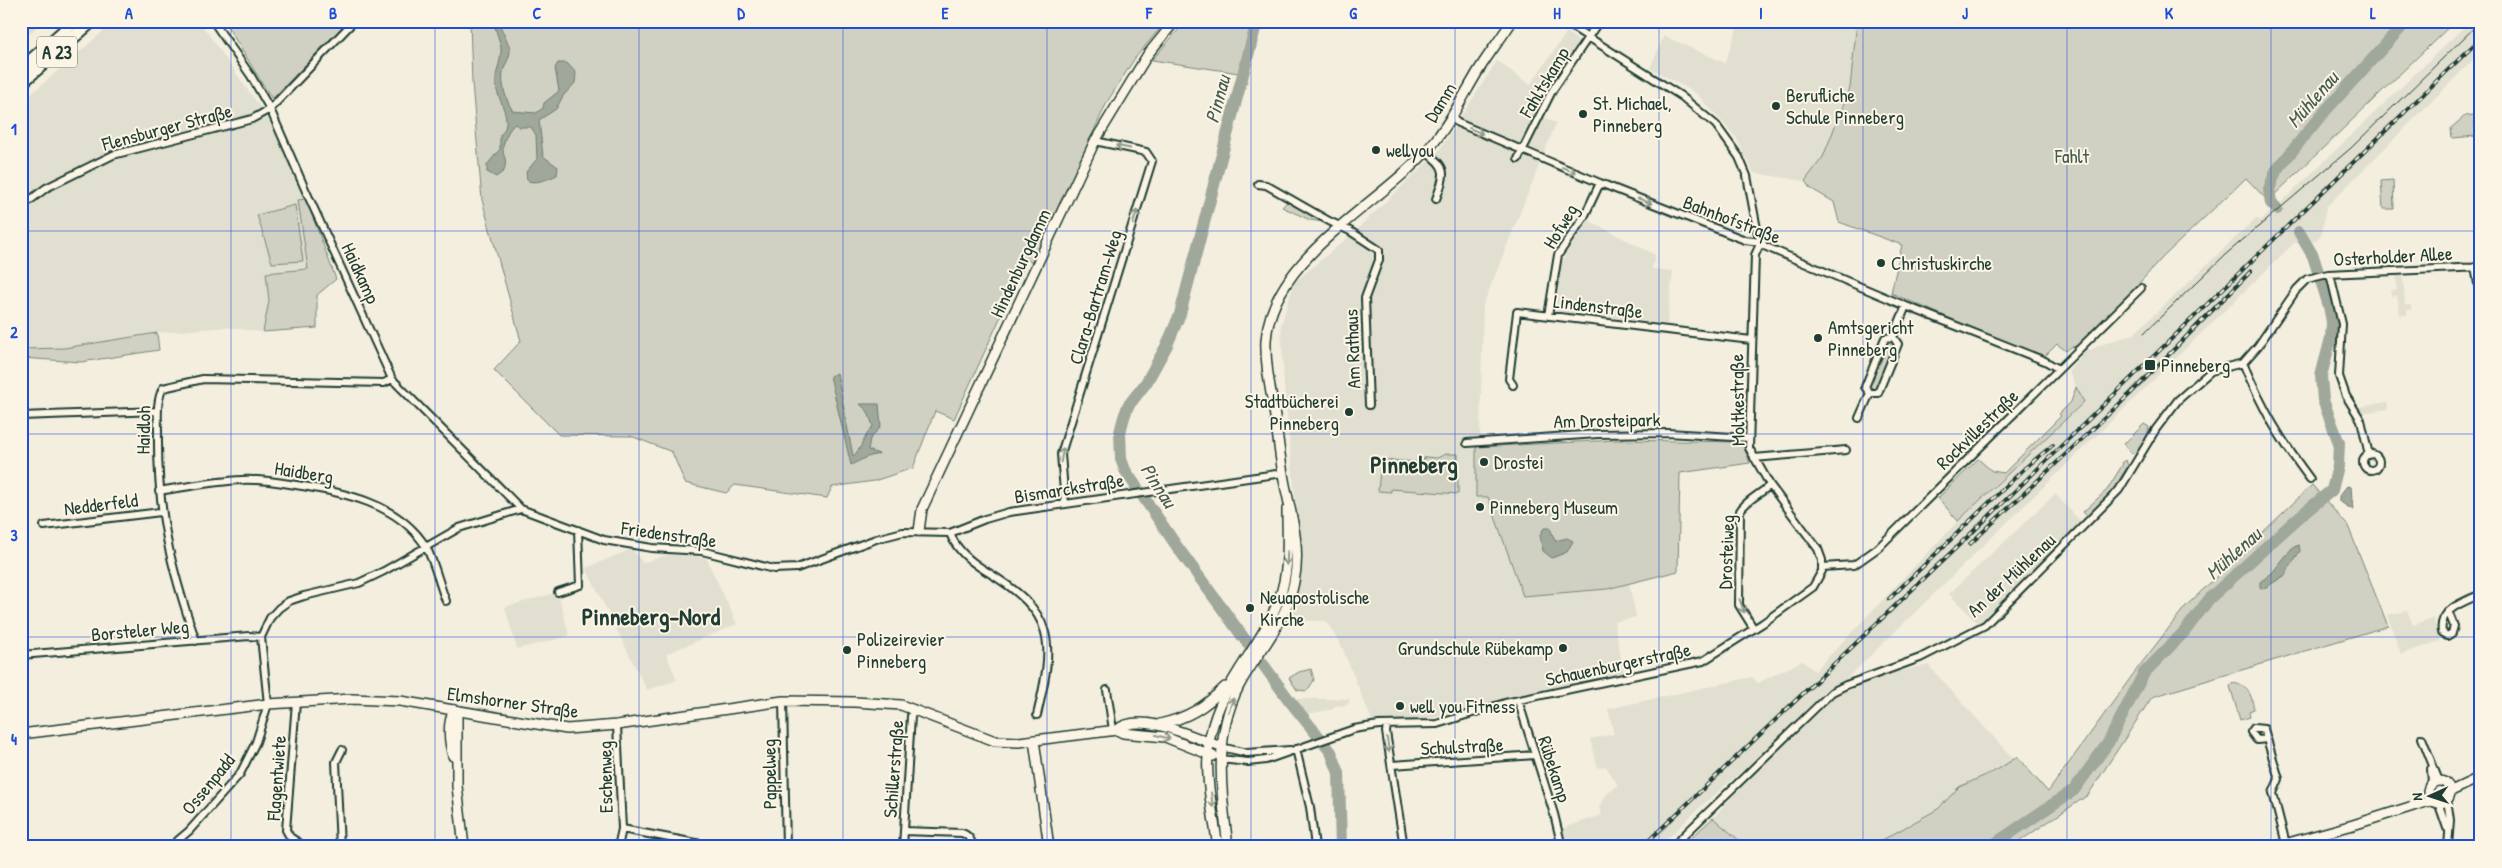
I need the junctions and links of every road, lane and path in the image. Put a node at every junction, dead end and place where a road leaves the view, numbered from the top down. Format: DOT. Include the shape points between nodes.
graph roads {
  1 [pos="75,21"];
  2 [pos="92,21"];
  3 [pos="213,21"];
  4 [pos="354,21"];
  5 [pos="1175,21"];
  6 [pos="1512,21"];
  7 [pos="1562,21"];
  8 [pos="1599,21"];
  9 [pos="1588,38"];
  10 [pos="21,69"];
  11 [pos="21,83"];
  12 [pos="270,109"];
  13 [pos="1451,117"];
  14 [pos="1095,141"];
  15 [pos="1522,151"];
  16 [pos="1425,152"];
  17 [pos="1518,159"];
  18 [pos="1600,183"];
  19 [pos="1258,184"];
  20 [pos="1436,199"];
  21 [pos="21,207"];
  22 [pos="1341,227"];
  23 [pos="1761,242"];
  24 [pos="2478,267"];
  25 [pos="2329,274"];
  26 [pos="2141,288"];
  27 [pos="2481,301"];
  28 [pos="1906,306"];
  29 [pos="1548,316"];
  30 [pos="1893,337"];
  31 [pos="1751,340"];
  32 [pos="2243,363"];
  33 [pos="2059,369"];
  34 [pos="392,379"];
  35 [pos="1513,385"];
  36 [pos="1870,393"];
  37 [pos="1369,405"];
  38 [pos="158,411"];
  39 [pos="21,416"];
  40 [pos="1859,418"];
  41 [pos="1748,438"];
  42 [pos="1467,443"];
  43 [pos="1846,450"];
  44 [pos="2369,455"];
  45 [pos="1754,458"];
  46 [pos="1283,473"];
  47 [pos="2310,479"];
  48 [pos="1770,485"];
  49 [pos="1286,486"];
  50 [pos="159,491"];
  51 [pos="1065,504"];
  52 [pos="521,509"];
  53 [pos="161,512"];
  54 [pos="44,526"];
  55 [pos="578,530"];
  56 [pos="919,531"];
  57 [pos="950,533"];
  58 [pos="1287,534"];
  59 [pos="1297,543"];
  60 [pos="426,548"];
  61 [pos="1822,567"];
  62 [pos="558,592"];
  63 [pos="2481,594"];
  64 [pos="1279,600"];
  65 [pos="446,601"];
  66 [pos="2448,611"];
  67 [pos="1284,614"];
  68 [pos="1754,629"];
  69 [pos="261,637"];
  70 [pos="196,640"];
  71 [pos="1262,642"];
  72 [pos="21,655"];
  73 [pos="1247,664"];
  74 [pos="1230,681"];
  75 [pos="1107,690"];
  76 [pos="783,700"];
  77 [pos="1518,700"];
  78 [pos="296,702"];
  79 [pos="268,704"];
  80 [pos="913,709"];
  81 [pos="454,710"];
  82 [pos="1037,715"];
  83 [pos="617,725"];
  84 [pos="1156,725"];
  85 [pos="1387,725"];
  86 [pos="1115,730"];
  87 [pos="21,734"];
  88 [pos="2422,738"];
  89 [pos="2267,739"];
  90 [pos="1034,740"];
  91 [pos="1209,743"];
  92 [pos="1220,747"];
  93 [pos="1296,749"];
  94 [pos="342,750"];
  95 [pos="1208,754"];
  96 [pos="1535,755"];
  97 [pos="1220,759"];
  98 [pos="1392,765"];
  99 [pos="2481,777"];
  100 [pos="2439,792"];
  101 [pos="622,829"];
  102 [pos="904,831"];
  103 [pos="2286,844"];
  104 [pos="170,847"];
  105 [pos="305,847"];
  106 [pos="340,847"];
  107 [pos="464,847"];
  108 [pos="618,847"];
  109 [pos="717,847"];
  110 [pos="786,847"];
  111 [pos="904,847"];
  112 [pos="972,847"];
  113 [pos="1049,847"];
  114 [pos="1218,847"];
  115 [pos="1228,847"];
  116 [pos="1315,847"];
  117 [pos="1404,847"];
  118 [pos="1562,847"];
  119 [pos="1672,847"];
  120 [pos="2274,847"];
  121 [pos="2448,847"];
  1 -- 10 [label="highway, A 23"];
  2 -- 11 [label="highway, A 23"];
  3 -- 12 [label="street, Haidkamp" via="252,76"];
  4 -- 12 [label="street, Flensburger Straße"];
  5 -- 14 [label="main road, Hindenburgdamm" via="1148,54"];
  6 -- 13 [label="main road, Damm"];
  7 -- 9 [label="street"];
  8 -- 9 [label="street, Fahltskamp"];
  9 -- 15 [label="street, Fahltskamp" via="1552,91"];
  9 -- 23 [label="street" via="1681,96 1716,125 1739,157 1747,176"];
  12 -- 21 [label="street, Flensburger Straße" via="252,119 136,147 94,162 46,188"];
  12 -- 34 [label="street, Haidkamp"];
  13 -- 15 [label="street, Bahnhofstraße, one-way"];
  13 -- 16 [label="main road, Damm"];
  51 -- 14 [label="street, Clara-Bartram-Weg, one-way" via="1061,454 1152,161 1146,152"];
  14 -- 56 [label="main road, Hindenburgdamm" via="922,509"];
  15 -- 17 [label="street, Fahltskamp"];
  15 -- 18 [label="street, Bahnhofstraße, one-way"];
  16 -- 20 [label="street" via="1443,168 1443,182"];
  16 -- 22 [label="main road, Damm"];
  18 -- 23 [label="street, Bahnhofstraße, one-way" via="1744,240"];
  18 -- 29 [label="street, Hofweg" via="1584,217 1558,255"];
  19 -- 22 [label="street" via="1266,185"];
  22 -- 37 [label="street, Am Rathaus" via="1376,247 1380,254 1365,298"];
  22 -- 46 [label="main road, Damm" via="1291,275 1270,318 1266,358"];
  23 -- 28 [label="street, Bahnhofstraße" via="1774,252"];
  23 -- 31 [label="street, Moltkestraße" via="1755,255"];
  24 -- 25 [label="street, Osterholder Allee"];
  24 -- 27 [label="street"];
  25 -- 32 [label="street, Osterholder Allee" via="2307,278 2290,296 2258,346"];
  25 -- 44 [label="street" via="2342,324 2339,376 2360,420"];
  26 -- 33 [label="street, Rockvillestraße"];
  28 -- 30 [label="street"];
  28 -- 33 [label="street, Bahnhofstraße"];
  29 -- 31 [label="street, Lindenstraße"];
  29 -- 35 [label="street, Lindenstraße" via="1517,312 1509,379"];
  30 -- 36 [label="street" via="1885,338 1865,387"];
  30 -- 36 [label="street" via="1898,344 1878,393"];
  31 -- 41 [label="street, Moltkestraße"];
  32 -- 47 [label="street" via="2260,403 2282,441"];
  32 -- 119 [label="street, An der Mühlenau" via="2211,371 2178,400 2119,490 1985,624 1920,658 1832,692"];
  33 -- 61 [label="street, Rockvillestraße" via="1864,560 1843,567"];
  34 -- 38 [label="street, Haidloh" via="384,383 203,379 163,388 159,394"];
  34 -- 52 [label="street, Haidkamp"];
  36 -- 40 [label="street"];
  38 -- 39 [label="street"];
  38 -- 50 [label="street, Haidloh"];
  41 -- 42 [label="street, Am Drosteipark" via="1668,433 1598,434"];
  41 -- 45 [label="street, Moltkestraße"];
  43 -- 45 [label="street"];
  45 -- 48 [label="street, Moltkestraße"];
  46 -- 49 [label="main road, Damm"];
  46 -- 51 [label="street, Bismarckstraße"];
  48 -- 61 [label="street, Moltkestraße" via="1816,545"];
  48 -- 68 [label="street, Drosteiweg, one-way" via="1743,505 1740,511 1739,605"];
  49 -- 58 [label="main road"];
  49 -- 59 [label="main road"];
  50 -- 53 [label="street, Haidloh"];
  50 -- 60 [label="street, Haidberg" via="242,480 330,490 358,497 386,510 406,525"];
  51 -- 57 [label="street, Bismarckstraße" via="997,515"];
  52 -- 55 [label="street, Friedenstraße"];
  52 -- 60 [label="street" via="459,528"];
  53 -- 54 [label="street, Nedderfeld"];
  53 -- 70 [label="street, Haidloh" via="176,582"];
  55 -- 56 [label="street, Friedenstraße" via="604,540 652,548 702,551 774,569 797,568 876,539"];
  55 -- 62 [label="street" via="580,585"];
  56 -- 57 [label="street, Friedenstraße"];
  57 -- 82 [label="street" via="961,552 1017,592 1044,626 1048,649"];
  58 -- 59 [label="main road"];
  58 -- 64 [label="main road, one-way" via="1286,566"];
  59 -- 67 [label="main road" via="1294,582"];
  60 -- 65 [label="street"];
  60 -- 69 [label="street" via="359,583 289,601 270,618"];
  61 -- 68 [label="street, Schauenburgerstraße" via="1813,587"];
  63 -- 66 [label="street"];
  64 -- 67 [label="main road"];
  64 -- 71 [label="main road"];
  67 -- 71 [label="main road"];
  68 -- 77 [label="street, Schauenburgerstraße" via="1703,661"];
  69 -- 70 [label="street, Borsteler Weg"];
  69 -- 79 [label="street"];
  70 -- 72 [label="street, Borsteler Weg"];
  71 -- 73 [label="main road"];
  73 -- 74 [label="main road"];
  92 -- 73 [label="main road, one-way" via="1231,704"];
  74 -- 84 [label="main road, Elmshorner Straße" via="1193,714"];
  74 -- 91 [label="main road"];
  75 -- 86 [label="street"];
  76 -- 80 [label="main road, Elmshorner Straße" via="889,703"];
  76 -- 83 [label="main road, Elmshorner Straße"];
  76 -- 110 [label="street, Pappelweg"];
  77 -- 85 [label="street, Schauenburgerstraße" via="1437,724"];
  77 -- 96 [label="street, Rübekamp"];
  78 -- 79 [label="main road, Elmshorner Straße"];
  78 -- 81 [label="main road, Elmshorner Straße" via="383,700"];
  78 -- 105 [label="street, Flagentwiete" via="286,830 290,837"];
  79 -- 87 [label="main road, Elmshorner Straße"];
  79 -- 104 [label="street, Ossenpadd" via="256,742 240,774 189,831"];
  80 -- 90 [label="main road, Elmshorner Straße" via="994,741"];
  80 -- 102 [label="street, Schillerstraße"];
  81 -- 83 [label="main road, Elmshorner Straße" via="567,729"];
  81 -- 107 [label="main road" via="457,717 456,772"];
  83 -- 101 [label="street, Eschenweg"];
  84 -- 86 [label="main road, Elmshorner Straße" via="1123,724"];
  84 -- 91 [label="main road, Elmshorner Straße"];
  85 -- 93 [label="street, Elmshorner Straße" via="1366,726 1328,736"];
  85 -- 98 [label="street, one-way"];
  86 -- 90 [label="main road, Elmshorner Straße"];
  86 -- 95 [label="main road, Elmshorner Straße, one-way" via="1123,734 1165,737"];
  88 -- 100 [label="street"];
  89 -- 103 [label="street" via="2279,779 2274,793"];
  90 -- 113 [label="main road"];
  91 -- 92 [label="main road, Elmshorner Straße"];
  91 -- 95 [label="main road"];
  92 -- 93 [label="street, Elmshorner Straße" via="1247,753"];
  92 -- 97 [label="main road"];
  93 -- 97 [label="street, Elmshorner Straße" via="1266,760"];
  93 -- 116 [label="street" via="1310,807"];
  94 -- 106 [label="street" via="336,762"];
  95 -- 97 [label="main road, Elmshorner Straße"];
  95 -- 114 [label="main road, one-way"];
  96 -- 98 [label="street, Schulstraße"];
  96 -- 118 [label="street, Rübekamp"];
  97 -- 115 [label="main road"];
  98 -- 117 [label="street"];
  99 -- 100 [label="main road"];
  100 -- 103 [label="main road" via="2353,825"];
  100 -- 121 [label="street"];
  101 -- 108 [label="street, Eschenweg"];
  101 -- 109 [label="street"];
  102 -- 111 [label="street, Schillerstraße"];
  102 -- 112 [label="street, Schillerstraße" via="962,833"];
  103 -- 120 [label="main road"];
}
